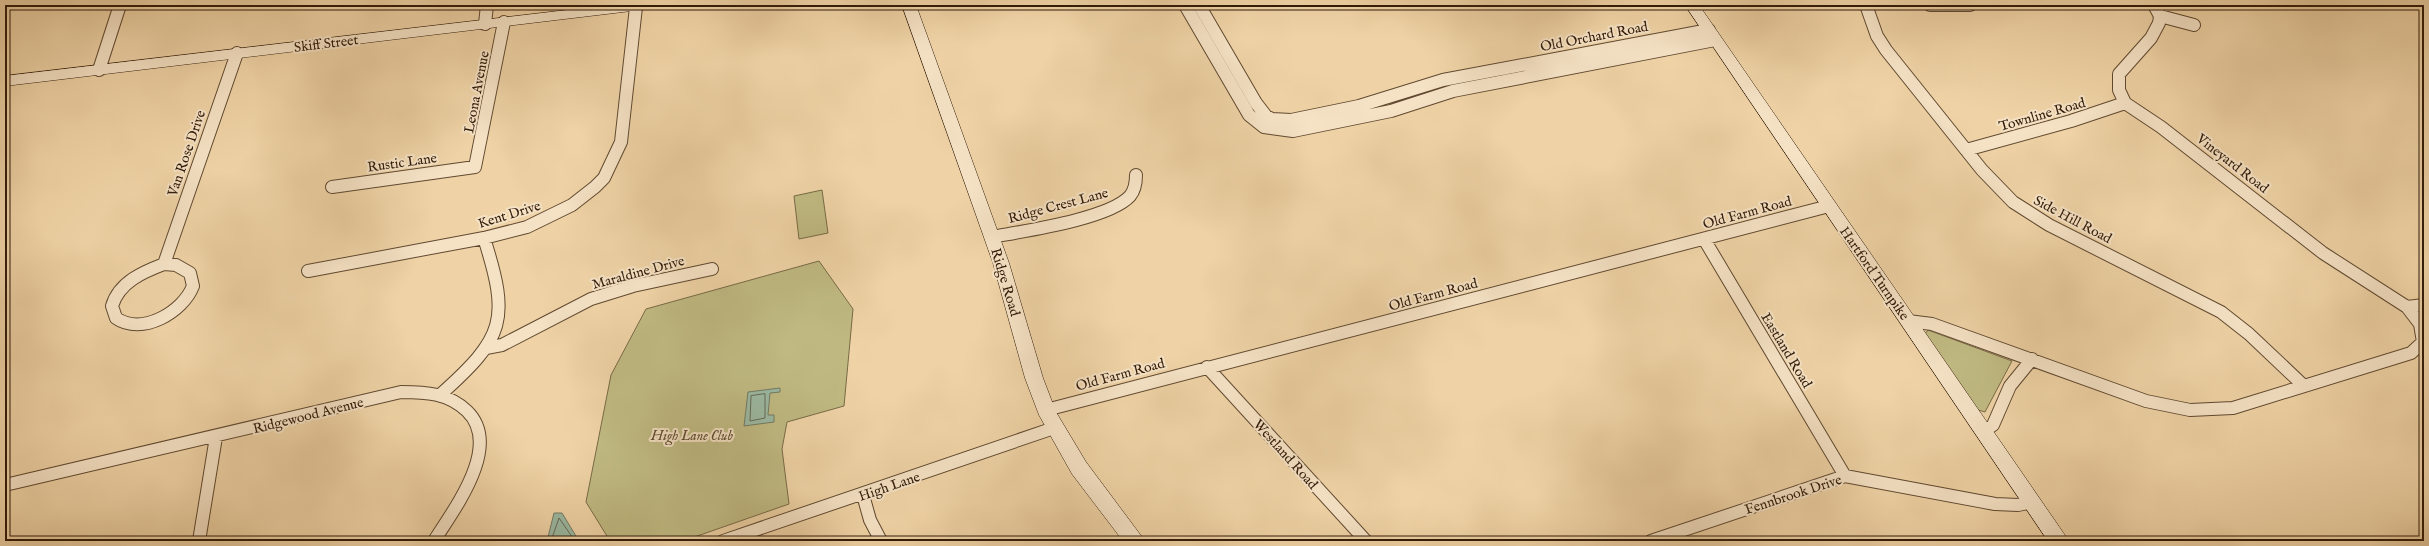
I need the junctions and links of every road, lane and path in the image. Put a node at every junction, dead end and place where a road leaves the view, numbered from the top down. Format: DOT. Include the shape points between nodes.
graph roads {
  1 [pos="120,5"];
  2 [pos="487,5"];
  3 [pos="909,5"];
  4 [pos="1184,5"];
  5 [pos="1200,5"];
  6 [pos="1692,5"];
  7 [pos="1866,5"];
  8 [pos="1930,5"];
  9 [pos="1970,5"];
  10 [pos="2154,5"];
  11 [pos="642,6"];
  12 [pos="2160,16"];
  13 [pos="504,22"];
  14 [pos="485,24"];
  15 [pos="2194,25"];
  16 [pos="1216,33"];
  17 [pos="1712,35"];
  18 [pos="1203,36"];
  19 [pos="237,53"];
  20 [pos="100,70"];
  21 [pos="1485,72"];
  22 [pos="5,81"];
  23 [pos="1430,83"];
  24 [pos="1493,84"];
  25 [pos="1437,95"];
  26 [pos="2125,103"];
  27 [pos="1274,125"];
  28 [pos="1966,150"];
  29 [pos="475,167"];
  30 [pos="1136,175"];
  31 [pos="332,187"];
  32 [pos="1829,206"];
  33 [pos="992,237"];
  34 [pos="484,238"];
  35 [pos="1704,239"];
  36 [pos="164,264"];
  37 [pos="712,269"];
  38 [pos="308,271"];
  39 [pos="2424,305"];
  40 [pos="2406,307"];
  41 [pos="1908,321"];
  42 [pos="486,348"];
  43 [pos="2422,348"];
  44 [pos="2032,359"];
  45 [pos="1207,367"];
  46 [pos="2304,386"];
  47 [pos="440,395"];
  48 [pos="1046,410"];
  49 [pos="1054,428"];
  50 [pos="1984,431"];
  51 [pos="216,437"];
  52 [pos="1845,476"];
  53 [pos="5,485"];
  54 [pos="863,495"];
  55 [pos="2033,502"];
  56 [pos="199,541"];
  57 [pos="434,541"];
  58 [pos="723,541"];
  59 [pos="881,541"];
  60 [pos="1136,541"];
  61 [pos="1366,541"];
  62 [pos="1651,541"];
  63 [pos="2059,541"];
  1 -- 20 [label="street"];
  2 -- 14 [label="street"];
  3 -- 33 [label="main road, Ridge Road"];
  4 -- 18 [label="street, Old Orchard Road"];
  5 -- 16 [label="street"];
  6 -- 17 [label="main road, Hartford Turnpike"];
  7 -- 28 [label="street, Side Hill Road" via="1877,36 1886,50"];
  8 -- 9 [label="street"];
  10 -- 12 [label="street"];
  11 -- 13 [label="main road, Skiff Street"];
  11 -- 34 [label="street, Kent Drive" via="621,142 604,178 572,206 527,227"];
  12 -- 15 [label="street"];
  12 -- 26 [label="street" via="2159,25 2153,35 2119,74 2119,90"];
  13 -- 14 [label="main road, Skiff Street"];
  13 -- 29 [label="street, Leona Avenue"];
  14 -- 19 [label="main road, Skiff Street"];
  16 -- 18 [label="street"];
  16 -- 27 [label="street" via="1256,103"];
  17 -- 21 [label="street, Old Orchard Road"];
  17 -- 24 [label="street, Old Orchard Road"];
  17 -- 32 [label="main road, Hartford Turnpike"];
  18 -- 27 [label="street, Old Orchard Road" via="1249,115 1264,127"];
  19 -- 20 [label="main road, Skiff Street"];
  19 -- 36 [label="street, Van Rose Drive"];
  20 -- 22 [label="main road, Skiff Street"];
  21 -- 23 [label="street, Old Orchard Road"];
  21 -- 24 [label="street"];
  23 -- 25 [label="street"];
  23 -- 27 [label="street, Old Orchard Road" via="1359,106"];
  24 -- 25 [label="street, Old Orchard Road"];
  25 -- 27 [label="street, Old Orchard Road" via="1391,111 1293,131"];
  26 -- 28 [label="street, Townline Road"];
  26 -- 40 [label="street, Vineyard Road" via="2161,127 2323,254"];
  28 -- 46 [label="street, Side Hill Road" via="1996,187 2032,215 2221,312 2264,347"];
  29 -- 31 [label="street, Rustic Lane"];
  30 -- 33 [label="street, Ridge Crest Lane" via="1134,190 1130,196 1107,210"];
  32 -- 35 [label="street, Old Farm Road"];
  32 -- 41 [label="main road, Hartford Turnpike"];
  33 -- 48 [label="main road, Ridge Road"];
  34 -- 38 [label="street, Kent Drive"];
  34 -- 42 [label="street" via="500,301 499,316"];
  35 -- 45 [label="street, Old Farm Road"];
  35 -- 52 [label="street, Eastland Road"];
  36 -- 36 [label="street" via="132,280 120,290 112,307 117,320 128,324 143,324 165,316 187,299 194,288 194,278 189,271 175,264"];
  37 -- 42 [label="street, Maraldine Drive" via="647,283 591,299 502,345"];
  39 -- 40 [label="street"];
  40 -- 43 [label="street, Vineyard Road" via="2420,324"];
  41 -- 44 [label="street, Vineyard Road" via="1932,324"];
  41 -- 50 [label="main road, Hartford Turnpike"];
  42 -- 47 [label="street"];
  43 -- 46 [label="street, Vineyard Road"];
  44 -- 46 [label="street, Vineyard Road" via="2146,401 2188,410 2212,412 2233,408"];
  44 -- 50 [label="street" via="2010,386 1993,425"];
  45 -- 48 [label="street, Old Farm Road"];
  45 -- 61 [label="street, Westland Road"];
  47 -- 51 [label="street, Ridgewood Avenue" via="401,392"];
  47 -- 57 [label="street, Ridgewood Avenue" via="459,404 470,413 479,435 479,451 462,495"];
  48 -- 49 [label="main road, Ridge Road"];
  49 -- 54 [label="street, High Lane"];
  49 -- 60 [label="main road, Ridge Road" via="1079,468"];
  50 -- 55 [label="main road, Hartford Turnpike"];
  51 -- 53 [label="street, Ridgewood Avenue"];
  51 -- 56 [label="street"];
  52 -- 55 [label="street, Fennbrook Drive" via="1995,504 2018,505"];
  52 -- 62 [label="street, Fennbrook Drive"];
  54 -- 58 [label="street, High Lane"];
  54 -- 59 [label="street" via="870,520"];
  55 -- 63 [label="main road, Hartford Turnpike"];
}
